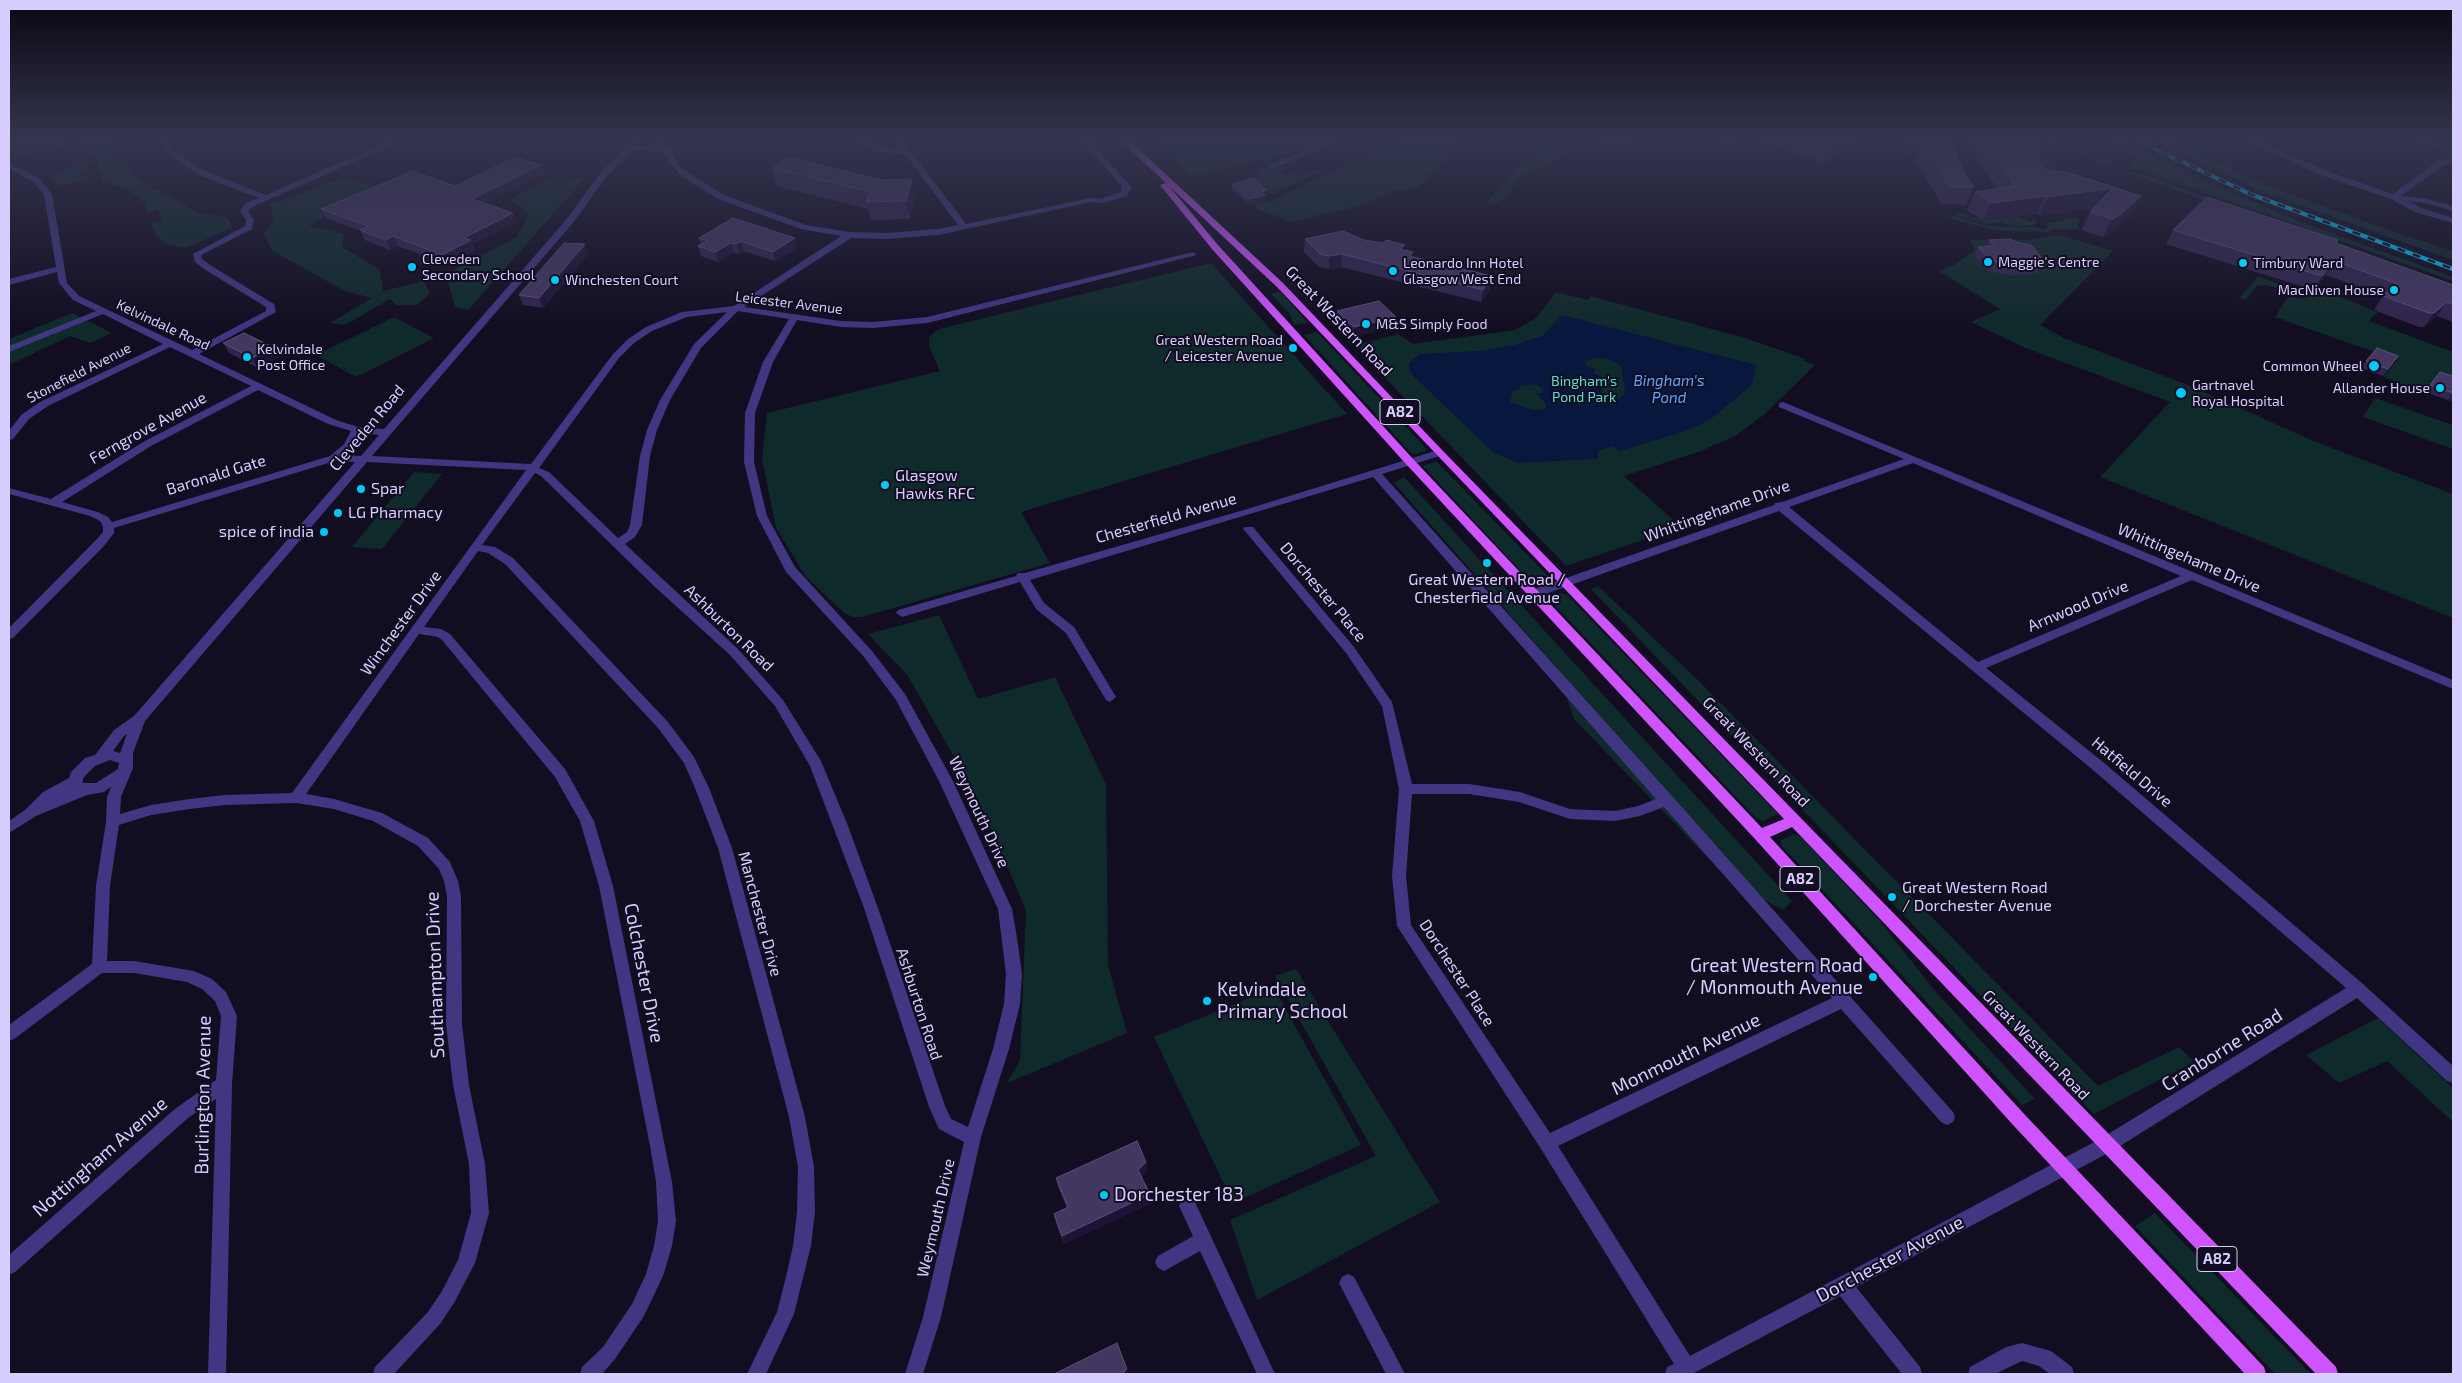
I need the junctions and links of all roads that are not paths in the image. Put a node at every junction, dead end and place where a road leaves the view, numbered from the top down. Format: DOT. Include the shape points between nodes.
graph roads {
  1 [pos="49,203"];
  2 [pos="254,203"];
  3 [pos="583,203"];
  4 [pos="736,203"];
  5 [pos="945,203"];
  6 [pos="1078,203"];
  7 [pos="1177,203"];
  8 [pos="1191,203"];
  9 [pos="2404,203"];
  10 [pos="2431,203"];
  11 [pos="2453,210"];
  12 [pos="2453,221"];
  13 [pos="964,227"];
  14 [pos="849,235"];
  15 [pos="1193,255"];
  16 [pos="60,269"];
  17 [pos="9,282"];
  18 [pos="736,308"];
  19 [pos="101,312"];
  20 [pos="794,318"];
  21 [pos="169,344"];
  22 [pos="9,349"];
  23 [pos="192,354"];
  24 [pos="259,386"];
  25 [pos="1783,405"];
  26 [pos="357,430"];
  27 [pos="386,432"];
  28 [pos="9,437"];
  29 [pos="1439,453"];
  30 [pos="334,458"];
  31 [pos="364,459"];
  32 [pos="1912,460"];
  33 [pos="1410,462"];
  34 [pos="533,468"];
  35 [pos="1375,474"];
  36 [pos="9,491"];
  37 [pos="54,502"];
  38 [pos="1779,506"];
  39 [pos="109,526"];
  40 [pos="1249,529"];
  41 [pos="618,544"];
  42 [pos="475,546"];
  43 [pos="1022,576"];
  44 [pos="2191,576"];
  45 [pos="1566,582"];
  46 [pos="1533,594"];
  47 [pos="902,613"];
  48 [pos="417,630"];
  49 [pos="9,635"];
  50 [pos="1978,667"];
  51 [pos="2453,685"];
  52 [pos="1110,697"];
  53 [pos="139,719"];
  54 [pos="100,758"];
  55 [pos="124,759"];
  56 [pos="123,773"];
  57 [pos="80,786"];
  58 [pos="99,788"];
  59 [pos="1406,789"];
  60 [pos="114,797"];
  61 [pos="296,798"];
  62 [pos="1667,800"];
  63 [pos="1796,820"];
  64 [pos="113,822"];
  65 [pos="9,828"];
  66 [pos="1760,835"];
  67 [pos="99,967"];
  68 [pos="2358,989"];
  69 [pos="1842,1001"];
  70 [pos="9,1034"];
  71 [pos="2453,1076"];
  72 [pos="224,1084"];
  73 [pos="1947,1117"];
  74 [pos="973,1137"];
  75 [pos="1547,1143"];
  76 [pos="2106,1145"];
  77 [pos="2063,1167"];
  78 [pos="1188,1206"];
  79 [pos="1204,1239"];
  80 [pos="1164,1262"];
  81 [pos="9,1266"];
  82 [pos="1348,1283"];
  83 [pos="1844,1285"];
  84 [pos="1680,1371"];
  85 [pos="217,1374"];
  86 [pos="382,1374"];
  87 [pos="589,1374"];
  88 [pos="756,1374"];
  89 [pos="914,1374"];
  90 [pos="1266,1374"];
  91 [pos="1396,1374"];
  92 [pos="1913,1374"];
  93 [pos="1977,1374"];
  94 [pos="2065,1374"];
  95 [pos="2257,1374"];
  96 [pos="2329,1374"];
  1 -- 16 [label="street, Kelvindale Road"];
  2 -- 23 [label="street" via="244,211 250,220 249,227 197,254 198,260 271,306 272,312"];
  3 -- 27 [label="street, Cleveden Road"];
  4 -- 14 [label="street" via="786,222"];
  5 -- 13 [label="street"];
  6 -- 13 [label="street"];
  7 -- 33 [label="main road, Great Western Road / A82"];
  8 -- 29 [label="main road, Great Western Road / A82" via="1280,285"];
  9 -- 12 [label="street"];
  10 -- 11 [label="street"];
  13 -- 14 [label="street" via="914,235"];
  14 -- 18 [label="street"];
  15 -- 20 [label="street, Leicester Avenue" via="927,320 873,325"];
  16 -- 17 [label="street"];
  16 -- 19 [label="street, Kelvindale Road" via="69,292"];
  18 -- 20 [label="street, Leicester Avenue"];
  18 -- 34 [label="street, Leicester Avenue" via="699,311 676,317 649,328 630,341"];
  18 -- 41 [label="street" via="697,346 661,408 645,456 636,525 631,534"];
  19 -- 21 [label="street, Kelvindale Road"];
  19 -- 22 [label="street"];
  20 -- 74 [label="street, Weymouth Drive" via="768,362 750,413 749,462 762,516 790,568 868,654 901,697 942,773 1005,909 1014,974 1012,1004"];
  21 -- 23 [label="street, Kelvindale Road"];
  21 -- 28 [label="street, Stonefield Avenue" via="44,404 26,417"];
  23 -- 24 [label="street, Kelvindale Road"];
  24 -- 26 [label="street, Kelvindale Road" via="332,422"];
  24 -- 37 [label="street, Ferngrove Avenue" via="147,444"];
  25 -- 32 [label="street, Whittingehame Drive"];
  26 -- 27 [label="street, Kelvindale Road"];
  26 -- 30 [label="street, Baronald Gate" via="348,446"];
  27 -- 31 [label="street, Cleveden Road"];
  29 -- 33 [label="street, Chesterfield Avenue"];
  29 -- 45 [label="main road, Great Western Road / A82"];
  30 -- 31 [label="street, Baronald Gate"];
  30 -- 39 [label="street, Baronald Gate"];
  31 -- 34 [label="street, Ashburton Road"];
  31 -- 53 [label="street, Cleveden Road"];
  32 -- 38 [label="street, Whittingehame Drive"];
  32 -- 44 [label="street, Whittingehame Drive"];
  33 -- 35 [label="street, Chesterfield Avenue"];
  33 -- 46 [label="main road, Great Western Road / A82"];
  34 -- 41 [label="street, Ashburton Road" via="545,474"];
  34 -- 42 [label="street, Winchester Drive"];
  35 -- 43 [label="street, Chesterfield Avenue"];
  35 -- 62 [label="street"];
  36 -- 37 [label="street"];
  37 -- 39 [label="street" via="94,514"];
  38 -- 45 [label="street, Whittingehame Drive"];
  38 -- 50 [label="street, Hatfield Drive"];
  39 -- 49 [label="street" via="100,543"];
  40 -- 59 [label="street, Dorchester Place" via="1350,650 1388,705"];
  41 -- 74 [label="street, Ashburton Road" via="759,677 792,724 816,765 841,826 937,1108 945,1124"];
  42 -- 48 [label="street, Winchester Drive"];
  42 -- 88 [label="street, Manchester Drive" via="491,550 508,561 663,725 689,761 725,848 797,1118 806,1167 806,1212 793,1286 786,1314"];
  43 -- 47 [label="street, Chesterfield Avenue"];
  43 -- 52 [label="street" via="1040,606 1070,630"];
  44 -- 50 [label="street, Arnwood Drive"];
  44 -- 51 [label="street, Whittingehame Drive"];
  45 -- 46 [label="street, Whittingehame Drive"];
  45 -- 63 [label="main road, Great Western Road / A82"];
  46 -- 66 [label="main road, Great Western Road / A82"];
  48 -- 61 [label="street, Winchester Drive"];
  48 -- 87 [label="street, Colchester Drive" via="441,633 446,637 560,773 587,822 606,886 658,1146 667,1221 654,1276 638,1310 609,1353"];
  50 -- 68 [label="street, Hatfield Drive"];
  53 -- 54 [label="street, Cleveden Road" via="119,734"];
  53 -- 55 [label="street, Cleveden Road"];
  54 -- 55 [label="street" via="119,756"];
  54 -- 57 [label="street, Cleveden Road" via="81,769"];
  55 -- 56 [label="street, Cleveden Road" via="127,763"];
  56 -- 58 [label="street, Cleveden Road"];
  56 -- 60 [label="street"];
  57 -- 58 [label="street, Cleveden Road"];
  57 -- 65 [label="street, Cleveden Road"];
  58 -- 60 [label="street"];
  59 -- 62 [label="street" via="1469,789 1520,797 1570,814 1615,816 1640,811"];
  59 -- 75 [label="street, Dorchester Place" via="1399,876 1404,926"];
  60 -- 64 [label="street"];
  61 -- 64 [label="street, Southampton Drive" via="190,804 151,810"];
  61 -- 86 [label="street, Southampton Drive" via="359,810 400,828 435,854 445,866 453,888 454,1024 461,1085 477,1164 480,1212 466,1263 448,1297 434,1318"];
  62 -- 69 [label="street"];
  63 -- 66 [label="main road"];
  63 -- 76 [label="main road, Great Western Road / A82"];
  64 -- 67 [label="street" via="103,886"];
  66 -- 77 [label="main road, Great Western Road / A82"];
  67 -- 70 [label="street"];
  67 -- 72 [label="street, Burlington Avenue" via="190,976 207,984 221,997 229,1016"];
  68 -- 71 [label="street, Hatfield Drive"];
  68 -- 76 [label="street, Cranborne Road"];
  69 -- 73 [label="street"];
  69 -- 75 [label="street, Monmouth Avenue"];
  72 -- 81 [label="street, Nottingham Avenue" via="182,1113"];
  72 -- 85 [label="street, Burlington Avenue"];
  74 -- 89 [label="street, Weymouth Drive" via="932,1317"];
  75 -- 84 [label="street, Dorchester Place"];
  76 -- 77 [label="street, Dorchester Avenue"];
  76 -- 96 [label="main road, Great Western Road / A82"];
  77 -- 83 [label="street, Dorchester Avenue"];
  77 -- 95 [label="main road, Great Western Road / A82"];
  78 -- 79 [label="street"];
  79 -- 80 [label="street"];
  79 -- 90 [label="street"];
  82 -- 91 [label="street"];
  83 -- 84 [label="street, Dorchester Avenue"];
  83 -- 92 [label="street"];
  93 -- 94 [label="street" via="2022,1352 2044,1358"];
}
